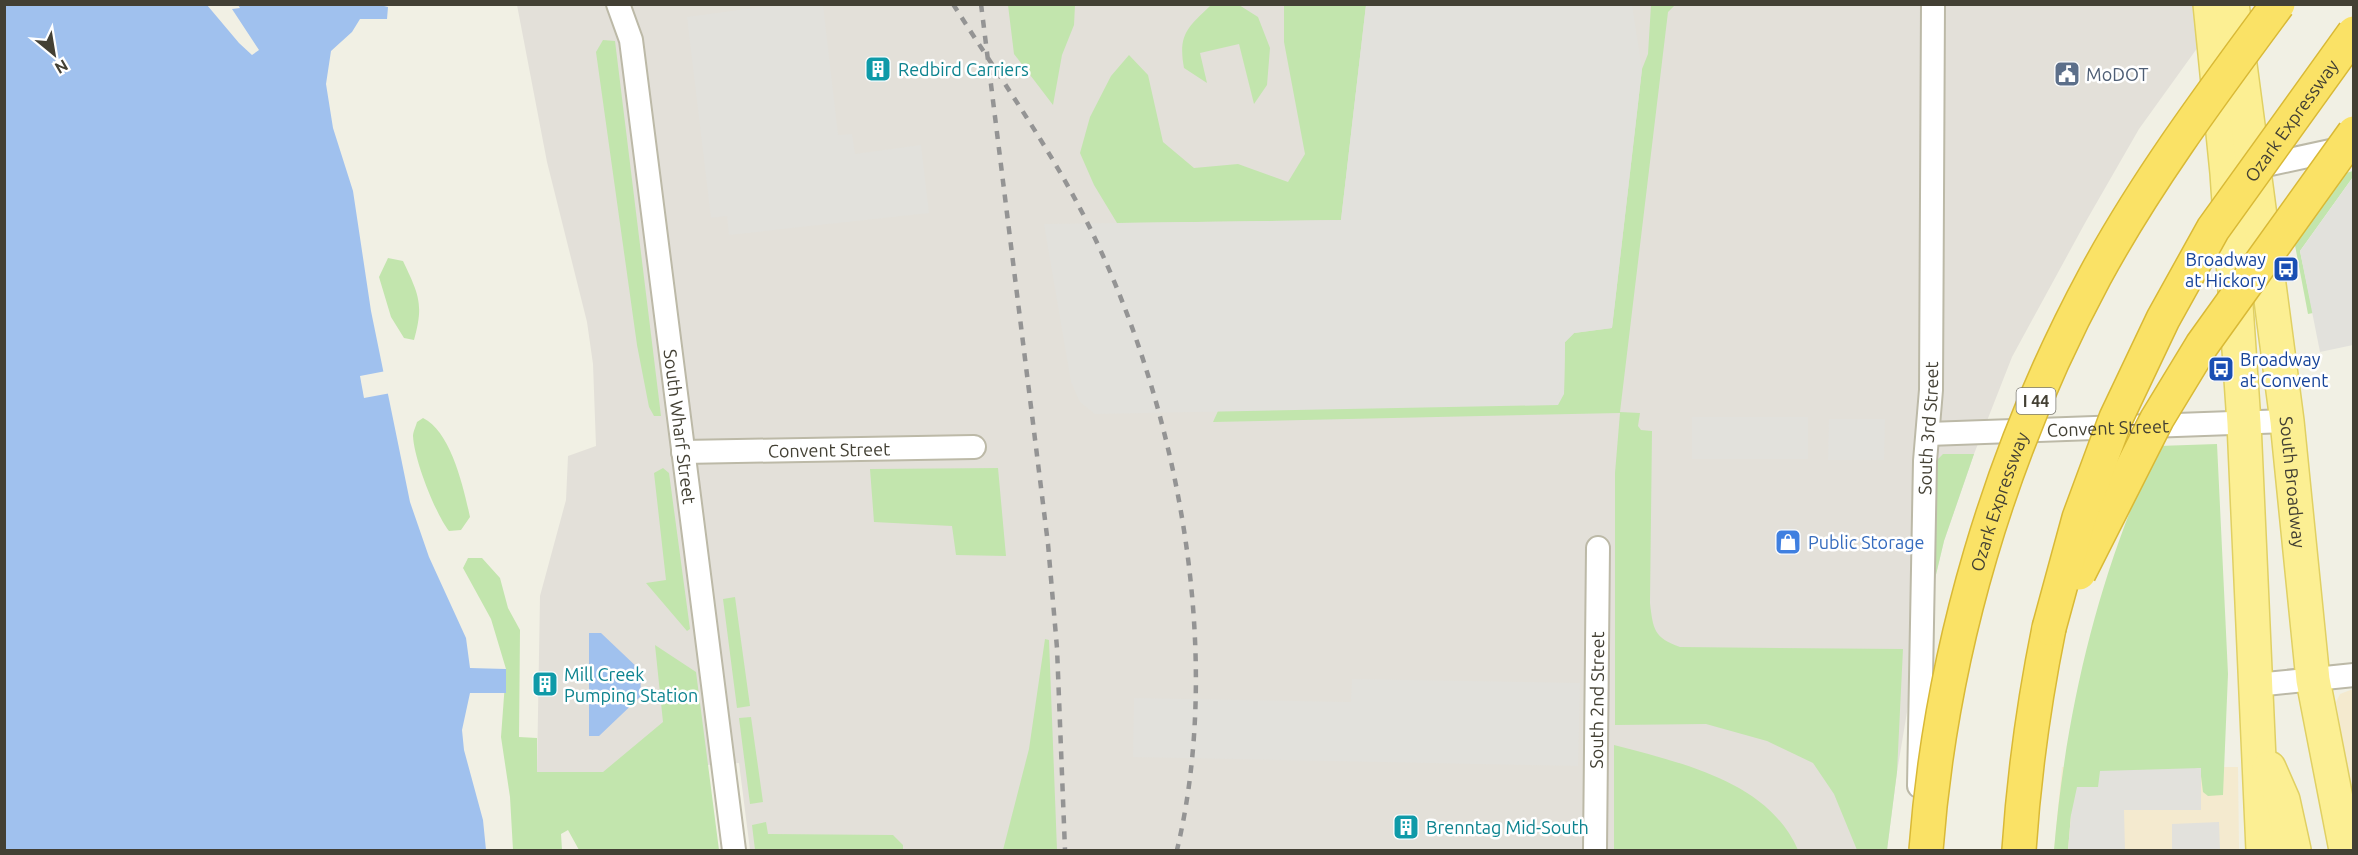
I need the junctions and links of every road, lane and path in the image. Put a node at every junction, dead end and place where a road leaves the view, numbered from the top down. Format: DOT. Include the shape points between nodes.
graph roads {
  1 [pos="618,4"];
  2 [pos="1933,4"];
  3 [pos="2210,4"];
  4 [pos="2232,4"];
  5 [pos="2278,4"];
  6 [pos="2354,33"];
  7 [pos="2354,133"];
  8 [pos="2354,146"];
  9 [pos="2240,170"];
  10 [pos="2287,421"];
  11 [pos="2244,423"];
  12 [pos="1928,434"];
  13 [pos="974,447"];
  14 [pos="682,452"];
  15 [pos="1598,548"];
  16 [pos="2049,628"];
  17 [pos="2354,675"];
  18 [pos="2313,680"];
  19 [pos="2256,685"];
  20 [pos="2260,750"];
  21 [pos="734,850"];
  22 [pos="1595,850"];
  23 [pos="1918,850"];
  24 [pos="1926,850"];
  25 [pos="2019,850"];
  26 [pos="2263,850"];
  27 [pos="2294,850"];
  28 [pos="2346,850"];
  1 -- 14 [label="street, South Wharf Street" via="631,40"];
  2 -- 12 [label="street, South 3rd Street"];
  3 -- 9 [label="main road, South Broadway"];
  4 -- 9 [label="main road, South Broadway"];
  5 -- 24 [label="highway, Ozark Expressway / I 44, bridge" via="2193,121 2096,275 2021,438 1993,514 1969,598 1940,734"];
  6 -- 16 [label="highway, Ozark Expressway, bridge" via="2213,229 2163,319 2116,418 2083,507"];
  7 -- 16 [label="highway, bridge" via="2251,274 2157,419"];
  8 -- 9 [label="street"];
  9 -- 10 [label="main road, South Broadway"];
  9 -- 11 [label="main road, South Broadway"];
  10 -- 11 [label="street, Convent Street"];
  10 -- 18 [label="main road, South Broadway"];
  11 -- 12 [label="street, Convent Street"];
  11 -- 19 [label="main road, South Broadway"];
  12 -- 23 [label="street, South 3rd Street"];
  13 -- 14 [label="street, Convent Street"];
  14 -- 21 [label="street, South Wharf Street"];
  15 -- 22 [label="street, South 2nd Street"];
  16 -- 25 [label="highway, Ozark Expressway" via="2036,696"];
  17 -- 18 [label="street"];
  18 -- 19 [label="street"];
  18 -- 28 [label="main road, South Broadway"];
  19 -- 20 [label="main road, South Broadway"];
  20 -- 26 [label="main road, South Broadway"];
  20 -- 27 [label="main road" via="2283,800"];
}
